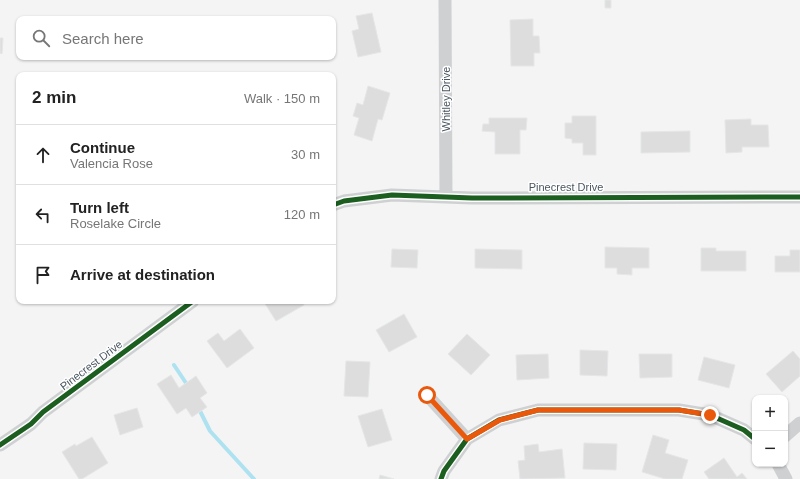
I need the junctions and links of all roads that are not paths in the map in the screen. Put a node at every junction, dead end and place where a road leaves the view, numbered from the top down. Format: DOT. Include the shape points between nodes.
graph roads {
  1 [pos="445,0"];
  2 [pos="446,197"];
  3 [pos="800,197"];
  4 [pos="336,205"];
  5 [pos="189,304"];
  6 [pos="427,395"];
  7 [pos="800,423"];
  8 [pos="788,433"];
  9 [pos="752,437"];
  10 [pos="467,439"];
  11 [pos="0,445"];
  12 [pos="780,467"];
  13 [pos="441,479"];
  14 [pos="786,479"];
  1 -- 2 [label="street, Whitley Drive"];
  2 -- 3 [label="street, Pinecrest Drive"];
  2 -- 4 [label="street, Pinecrest Drive" via="392,195 344,201"];
  5 -- 11 [label="street, Pinecrest Drive"];
  6 -- 10 [label="street"];
  7 -- 8 [label="street"];
  9 -- 10 [label="street" via="744,430 710,415 679,410 538,410 500,420"];
  10 -- 13 [label="street"];
  12 -- 14 [label="street"];
}
